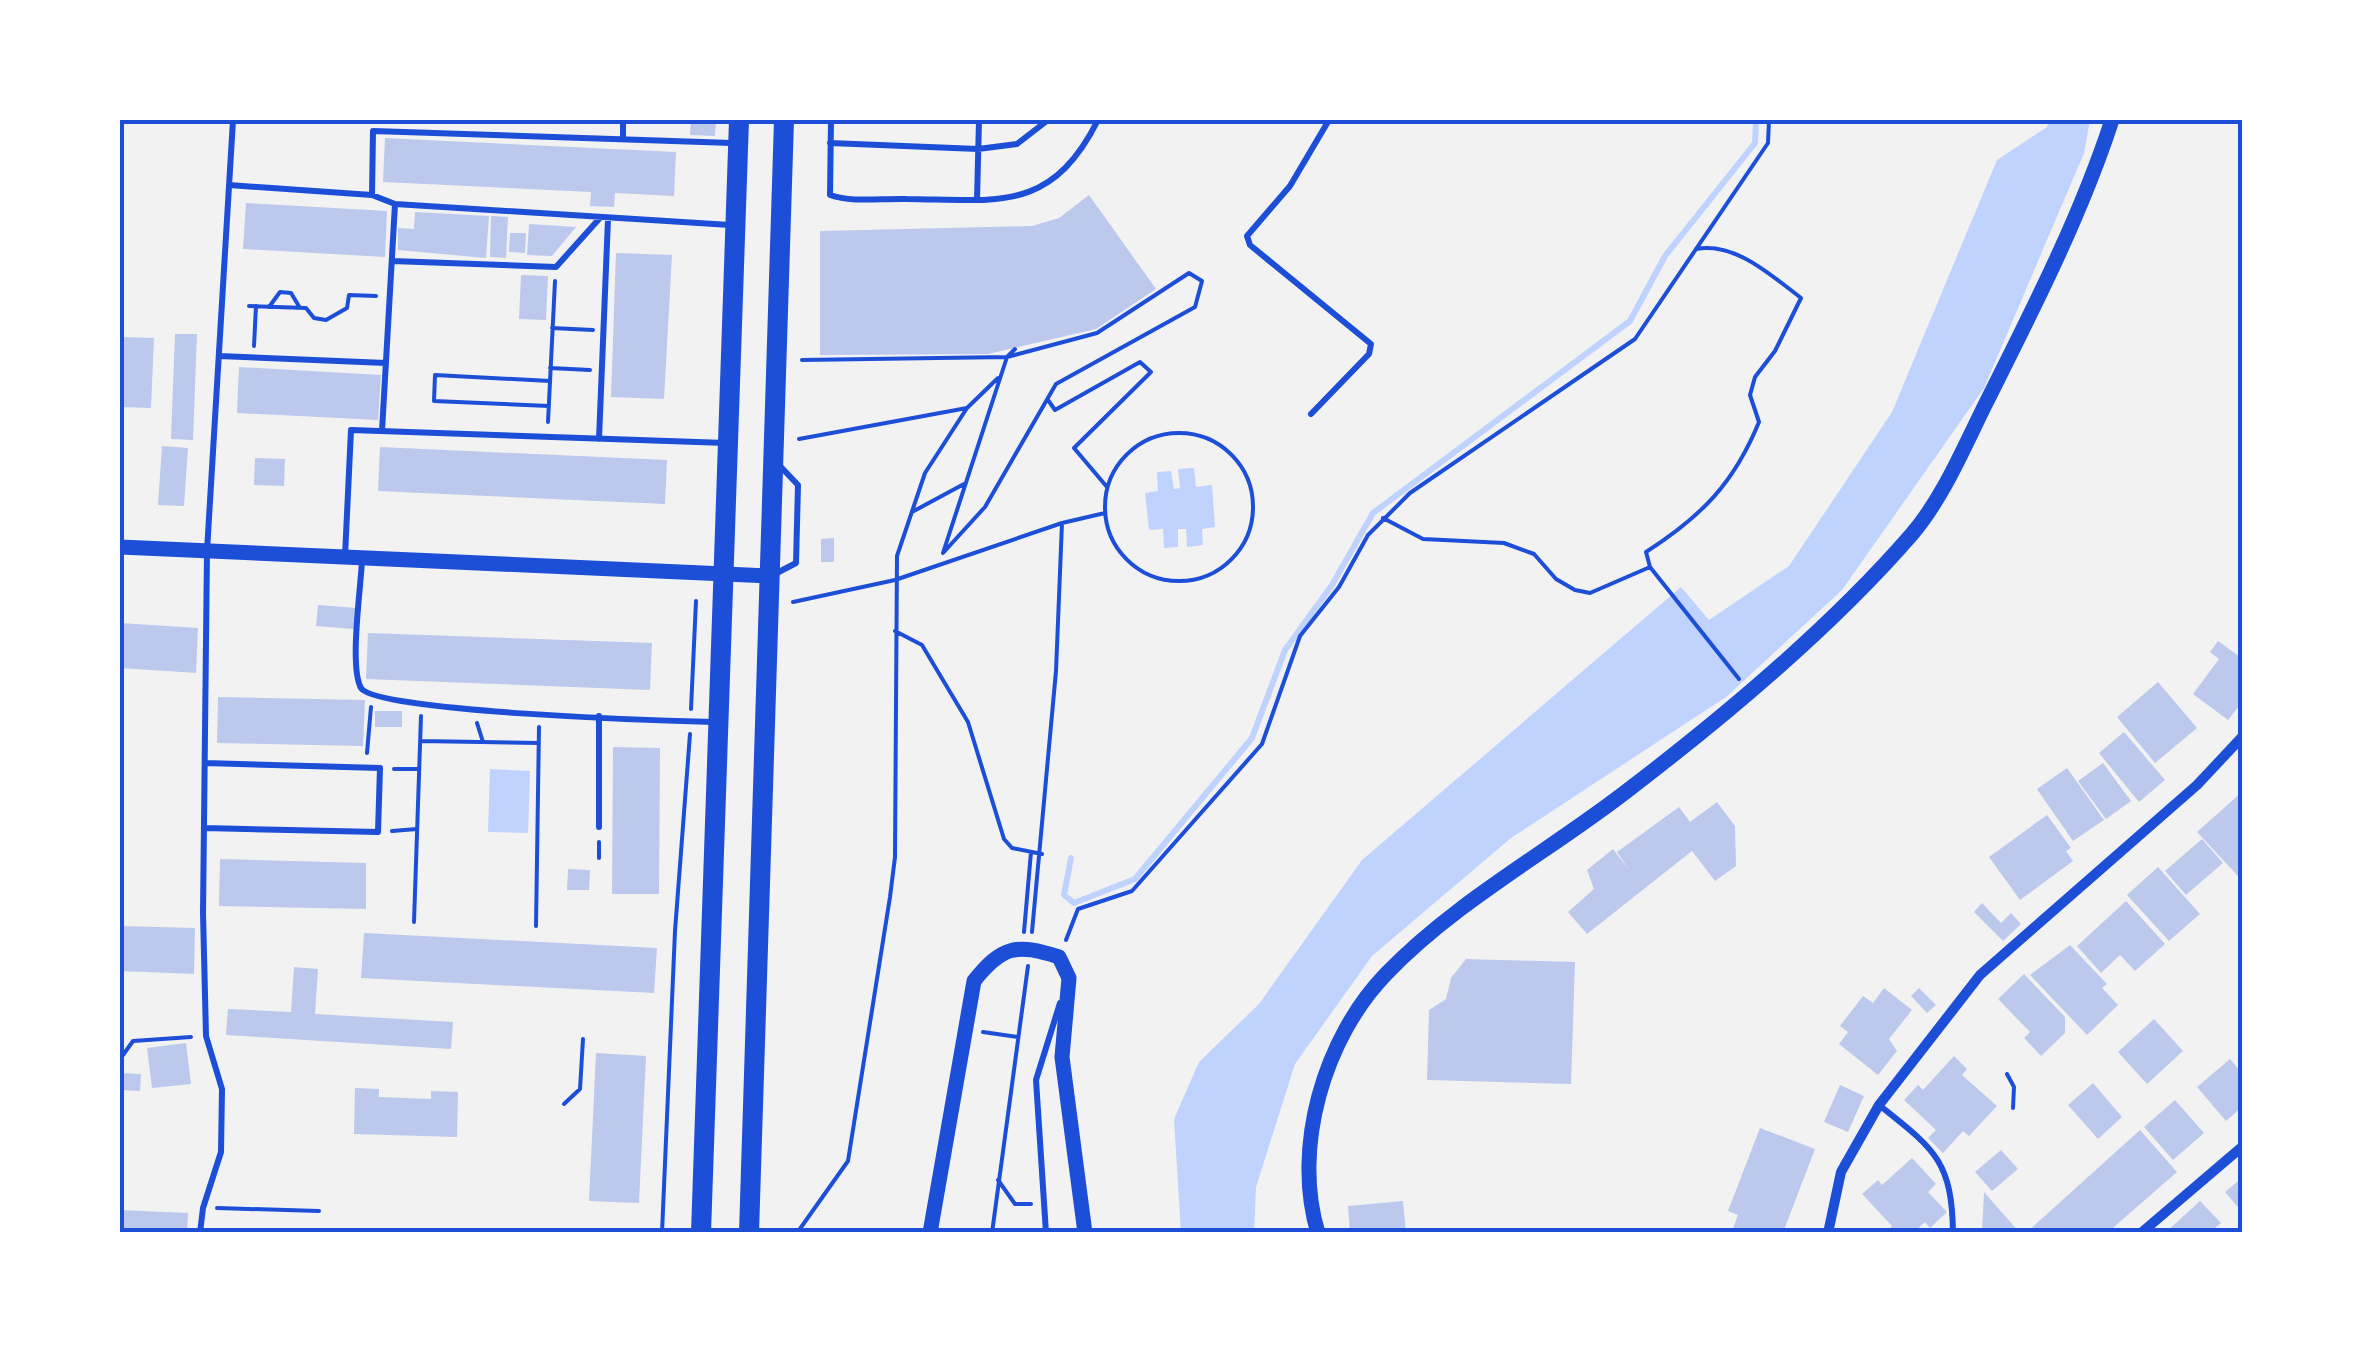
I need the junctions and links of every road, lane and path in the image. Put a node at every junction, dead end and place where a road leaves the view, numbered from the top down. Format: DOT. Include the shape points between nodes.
graph roads {
  1 [pos="233,120"];
  2 [pos="623,120"];
  3 [pos="739,120"];
  4 [pos="784,120"];
  5 [pos="831,120"];
  6 [pos="978,120"];
  7 [pos="1048,120"];
  8 [pos="1098,120"];
  9 [pos="1329,120"];
  10 [pos="1768,120"];
  11 [pos="2112,120"];
  12 [pos="623,138"];
  13 [pos="738,143"];
  14 [pos="830,143"];
  15 [pos="978,150"];
  16 [pos="229,186"];
  17 [pos="372,195"];
  18 [pos="977,200"];
  19 [pos="395,204"];
  20 [pos="604,219"];
  21 [pos="736,225"];
  22 [pos="1696,248"];
  23 [pos="392,261"];
  24 [pos="556,267"];
  25 [pos="390,296"];
  26 [pos="270,307"];
  27 [pos="300,308"];
  28 [pos="552,328"];
  29 [pos="603,330"];
  30 [pos="1015,350"];
  31 [pos="219,356"];
  32 [pos="254,357"];
  33 [pos="1007,357"];
  34 [pos="802,360"];
  35 [pos="386,363"];
  36 [pos="550,368"];
  37 [pos="602,370"];
  38 [pos="1001,376"];
  39 [pos="550,380"];
  40 [pos="1048,400"];
  41 [pos="549,406"];
  42 [pos="966,408"];
  43 [pos="1312,414"];
  44 [pos="382,431"];
  45 [pos="547,436"];
  46 [pos="799,438"];
  47 [pos="598,439"];
  48 [pos="726,443"];
  49 [pos="964,484"];
  50 [pos="1108,487"];
  51 [pos="912,512"];
  52 [pos="1104,513"];
  53 [pos="1382,518"];
  54 [pos="1062,522"];
  55 [pos="120,547"];
  56 [pos="208,551"];
  57 [pos="345,558"];
  58 [pos="362,558"];
  59 [pos="1650,567"];
  60 [pos="722,576"];
  61 [pos="772,576"];
  62 [pos="895,580"];
  63 [pos="696,602"];
  64 [pos="793,602"];
  65 [pos="895,631"];
  66 [pos="1745,687"];
  67 [pos="372,698"];
  68 [pos="422,707"];
  69 [pos="540,713"];
  70 [pos="599,716"];
  71 [pos="690,721"];
  72 [pos="717,722"];
  73 [pos="2243,736"];
  74 [pos="420,741"];
  75 [pos="539,743"];
  76 [pos="205,763"];
  77 [pos="366,768"];
  78 [pos="380,768"];
  79 [pos="419,770"];
  80 [pos="599,827"];
  81 [pos="204,828"];
  82 [pos="417,829"];
  83 [pos="378,832"];
  84 [pos="1031,852"];
  85 [pos="1042,854"];
  86 [pos="599,858"];
  87 [pos="1038,892"];
  88 [pos="414,922"];
  89 [pos="536,926"];
  90 [pos="1023,948"];
  91 [pos="1059,957"];
  92 [pos="1070,978"];
  93 [pos="1026,980"];
  94 [pos="964,1028"];
  95 [pos="206,1036"];
  96 [pos="1018,1037"];
  97 [pos="583,1039"];
  98 [pos="123,1055"];
  99 [pos="2007,1074"];
  100 [pos="564,1104"];
  101 [pos="1880,1105"];
  102 [pos="2013,1108"];
  103 [pos="2243,1146"];
  104 [pos="998,1180"];
  105 [pos="1044,1204"];
  106 [pos="203,1208"];
  107 [pos="319,1211"];
  108 [pos="200,1233"];
  109 [pos="662,1233"];
  110 [pos="701,1233"];
  111 [pos="749,1233"];
  112 [pos="798,1233"];
  113 [pos="930,1233"];
  114 [pos="992,1233"];
  115 [pos="1046,1233"];
  116 [pos="1084,1233"];
  117 [pos="1318,1233"];
  118 [pos="1828,1233"];
  119 [pos="1953,1233"];
  120 [pos="2141,1233"];
  1 -- 16 [label="lane"];
  2 -- 12 [label="lane"];
  3 -- 13 [label="main road"];
  4 -- 61 [label="main road"];
  5 -- 14 [label="lane"];
  6 -- 15 [label="lane"];
  7 -- 15 [label="lane" via="1017,144"];
  8 -- 18 [label="lane" via="1066,171 1043,187"];
  9 -- 43 [label="lane" via="1290,186 1247,236 1372,344"];
  10 -- 22 [label="path" via="1768,143"];
  11 -- 117 [label="street" via="2050,275 1915,531 1748,692 1383,976 1320,1092 1308,1148"];
  12 -- 13 [label="lane"];
  12 -- 17 [label="lane" via="373,131"];
  13 -- 21 [label="main road"];
  14 -- 15 [label="lane"];
  14 -- 18 [label="lane" via="830,195"];
  15 -- 18 [label="lane"];
  16 -- 17 [label="lane"];
  16 -- 31 [label="lane"];
  17 -- 19 [label="lane"];
  19 -- 20 [label="lane"];
  19 -- 23 [label="lane"];
  20 -- 21 [label="lane"];
  20 -- 24 [label="lane"];
  20 -- 29 [label="lane"];
  21 -- 48 [label="main road"];
  22 -- 53 [label="path" via="1635,339 1410,492"];
  22 -- 59 [label="path" via="1712,246 1754,263 1801,298 1755,377 1750,395 1759,422 1741,466 1684,528 1646,552"];
  23 -- 24 [label="lane"];
  23 -- 25 [label="lane"];
  24 -- 28 [label="path"];
  25 -- 27 [label="path" via="349,295 347,308 326,320"];
  25 -- 35 [label="lane"];
  26 -- 27 [label="path"];
  26 -- 27 [label="path" via="280,292 291,293"];
  26 -- 32 [label="path" via="253,306"];
  28 -- 29 [label="path"];
  28 -- 36 [label="path"];
  29 -- 37 [label="lane"];
  30 -- 33 [label="path"];
  31 -- 32 [label="lane"];
  31 -- 56 [label="lane"];
  32 -- 35 [label="lane"];
  33 -- 34 [label="path"];
  33 -- 38 [label="path"];
  33 -- 40 [label="path" via="1097,333 1189,272 1202,281 1195,307 1056,384"];
  35 -- 44 [label="lane"];
  36 -- 37 [label="path"];
  36 -- 39 [label="path"];
  37 -- 47 [label="lane"];
  38 -- 42 [label="path"];
  38 -- 49 [label="path"];
  39 -- 41 [label="path"];
  39 -- 41 [label="path" via="435,375 434,401"];
  40 -- 49 [label="path" via="985,507 943,553"];
  40 -- 50 [label="path" via="1055,410 1140,362 1151,372 1074,448"];
  41 -- 45 [label="path"];
  42 -- 46 [label="path"];
  42 -- 51 [label="path" via="925,473"];
  44 -- 45 [label="lane"];
  44 -- 57 [label="lane" via="350,430"];
  45 -- 47 [label="lane"];
  47 -- 48 [label="lane"];
  48 -- 60 [label="main road"];
  49 -- 51 [label="path"];
  50 -- 52 [label="path"];
  50 -- 52 [label="path" via="1124,457 1143,442 1188,433 1230,453 1244,471 1254,516 1234,558 1194,580 1170,581 1128,562"];
  51 -- 62 [label="path"];
  52 -- 54 [label="path"];
  53 -- 59 [label="path" via="1423,539 1504,543 1534,554 1556,579 1590,593"];
  53 -- 91 [label="path" via="1300,636 1262,744 1132,891 1078,909"];
  54 -- 62 [label="path"];
  54 -- 85 [label="path"];
  55 -- 56 [label="street"];
  56 -- 57 [label="street"];
  56 -- 76 [label="lane"];
  57 -- 58 [label="street"];
  58 -- 60 [label="street"];
  58 -- 67 [label="lane" via="357,674"];
  59 -- 66 [label="path"];
  60 -- 61 [label="street"];
  60 -- 72 [label="main road"];
  61 -- 111 [label="main road"];
  62 -- 64 [label="path"];
  62 -- 65 [label="path"];
  63 -- 71 [label="path"];
  65 -- 84 [label="path" via="922,645 968,722 1004,840"];
  65 -- 112 [label="path" via="895,857 848,1161"];
  67 -- 68 [label="lane"];
  67 -- 77 [label="path"];
  68 -- 69 [label="lane"];
  68 -- 74 [label="path"];
  69 -- 70 [label="lane"];
  69 -- 75 [label="path"];
  70 -- 71 [label="lane"];
  70 -- 80 [label="lane"];
  71 -- 72 [label="lane"];
  71 -- 109 [label="path"];
  72 -- 110 [label="main road"];
  73 -- 101 [label="street" via="2197,785 1980,975"];
  74 -- 75 [label="path"];
  74 -- 79 [label="path"];
  75 -- 89 [label="path"];
  76 -- 77 [label="lane"];
  76 -- 81 [label="lane"];
  77 -- 78 [label="lane"];
  78 -- 79 [label="path"];
  78 -- 83 [label="lane"];
  79 -- 82 [label="path"];
  80 -- 86 [label="path"];
  81 -- 83 [label="lane"];
  81 -- 95 [label="lane"];
  82 -- 83 [label="path"];
  82 -- 88 [label="path"];
  84 -- 85 [label="path"];
  84 -- 90 [label="path"];
  85 -- 87 [label="path"];
  90 -- 91 [label="street"];
  90 -- 94 [label="street" via="994,957 974,981"];
  91 -- 92 [label="street"];
  92 -- 105 [label="lane" via="1036,1080"];
  92 -- 116 [label="street" via="1062,1057"];
  93 -- 96 [label="path"];
  94 -- 96 [label="path"];
  94 -- 113 [label="street"];
  95 -- 98 [label="path" via="133,1040"];
  95 -- 106 [label="lane" via="222,1089 222,1152"];
  96 -- 104 [label="path"];
  97 -- 100 [label="path" via="580,1089"];
  99 -- 102 [label="path"];
  101 -- 118 [label="street" via="1841,1172"];
  101 -- 119 [label="lane" via="1931,1146 1952,1189"];
  103 -- 120 [label="street"];
  104 -- 105 [label="path" via="1015,1204"];
  104 -- 114 [label="path"];
  105 -- 115 [label="lane"];
  106 -- 107 [label="path"];
  106 -- 108 [label="lane"];
}
